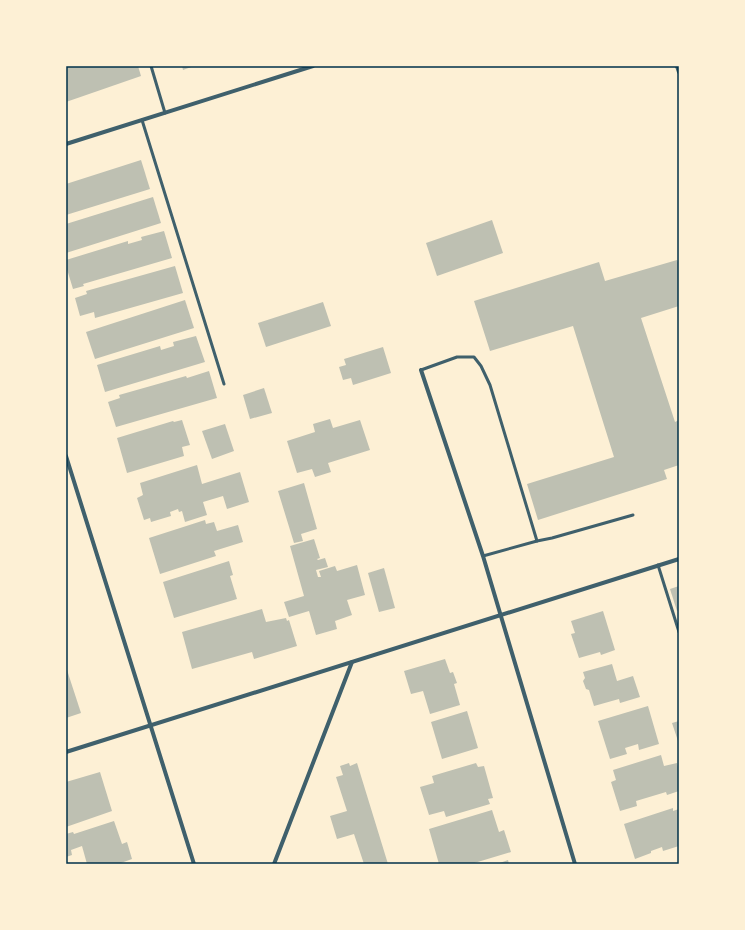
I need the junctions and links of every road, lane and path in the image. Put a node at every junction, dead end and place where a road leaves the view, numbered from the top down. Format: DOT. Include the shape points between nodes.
graph roads {
  1 [pos="151,66"];
  2 [pos="313,66"];
  3 [pos="677,66"];
  4 [pos="679,72"];
  5 [pos="166,113"];
  6 [pos="142,120"];
  7 [pos="66,144"];
  8 [pos="421,370"];
  9 [pos="224,384"];
  10 [pos="66,456"];
  11 [pos="633,515"];
  12 [pos="537,541"];
  13 [pos="483,556"];
  14 [pos="679,559"];
  15 [pos="658,565"];
  16 [pos="501,615"];
  17 [pos="679,632"];
  18 [pos="352,662"];
  19 [pos="151,725"];
  20 [pos="66,752"];
  21 [pos="194,864"];
  22 [pos="274,864"];
  23 [pos="575,864"];
  1 -- 5 [label="lane"];
  2 -- 5 [label="street"];
  3 -- 4 [label="street"];
  5 -- 6 [label="street"];
  6 -- 7 [label="street"];
  6 -- 9 [label="lane"];
  8 -- 12 [label="lane" via="457,357 474,357 481,366 490,385"];
  8 -- 13 [label="street"];
  10 -- 19 [label="street"];
  11 -- 12 [label="lane"];
  12 -- 13 [label="lane"];
  13 -- 16 [label="street"];
  14 -- 15 [label="street"];
  15 -- 16 [label="street"];
  15 -- 17 [label="lane"];
  16 -- 18 [label="street"];
  16 -- 23 [label="street"];
  18 -- 19 [label="street"];
  18 -- 22 [label="street"];
  19 -- 20 [label="street"];
  19 -- 21 [label="street"];
}
